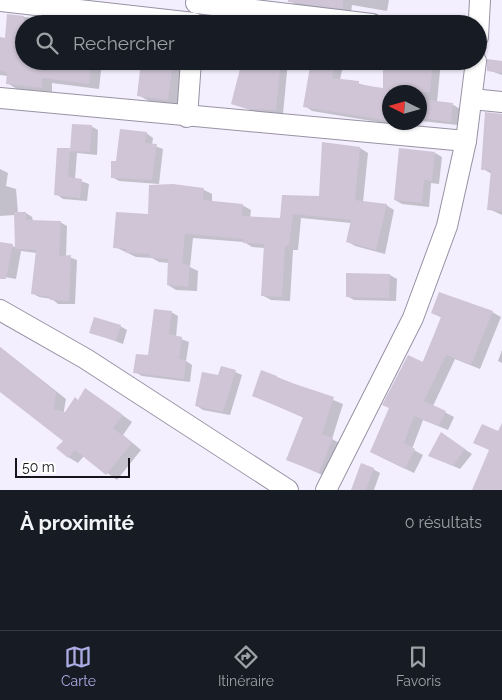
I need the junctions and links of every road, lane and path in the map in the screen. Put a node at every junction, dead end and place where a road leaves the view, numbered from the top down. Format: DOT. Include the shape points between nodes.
graph roads {
  1 [pos="480,0"];
  2 [pos="0,1"];
  3 [pos="195,12"];
  4 [pos="239,15"];
  5 [pos="479,15"];
  6 [pos="190,70"];
  7 [pos="475,70"];
  8 [pos="0,98"];
  9 [pos="472,99"];
  10 [pos="502,102"];
  11 [pos="187,117"];
  12 [pos="466,141"];
  13 [pos="0,310"];
  14 [pos="288,490"];
  15 [pos="326,490"];
  1 -- 5 [label="street"];
  2 -- 3 [label="street"];
  3 -- 4 [label="street"];
  6 -- 11 [label="street"];
  7 -- 9 [label="street"];
  8 -- 11 [label="street"];
  9 -- 10 [label="street"];
  9 -- 12 [label="street"];
  11 -- 12 [label="street"];
  12 -- 15 [label="street" via="447,226 413,318"];
  13 -- 14 [label="street" via="86,359"];
}
